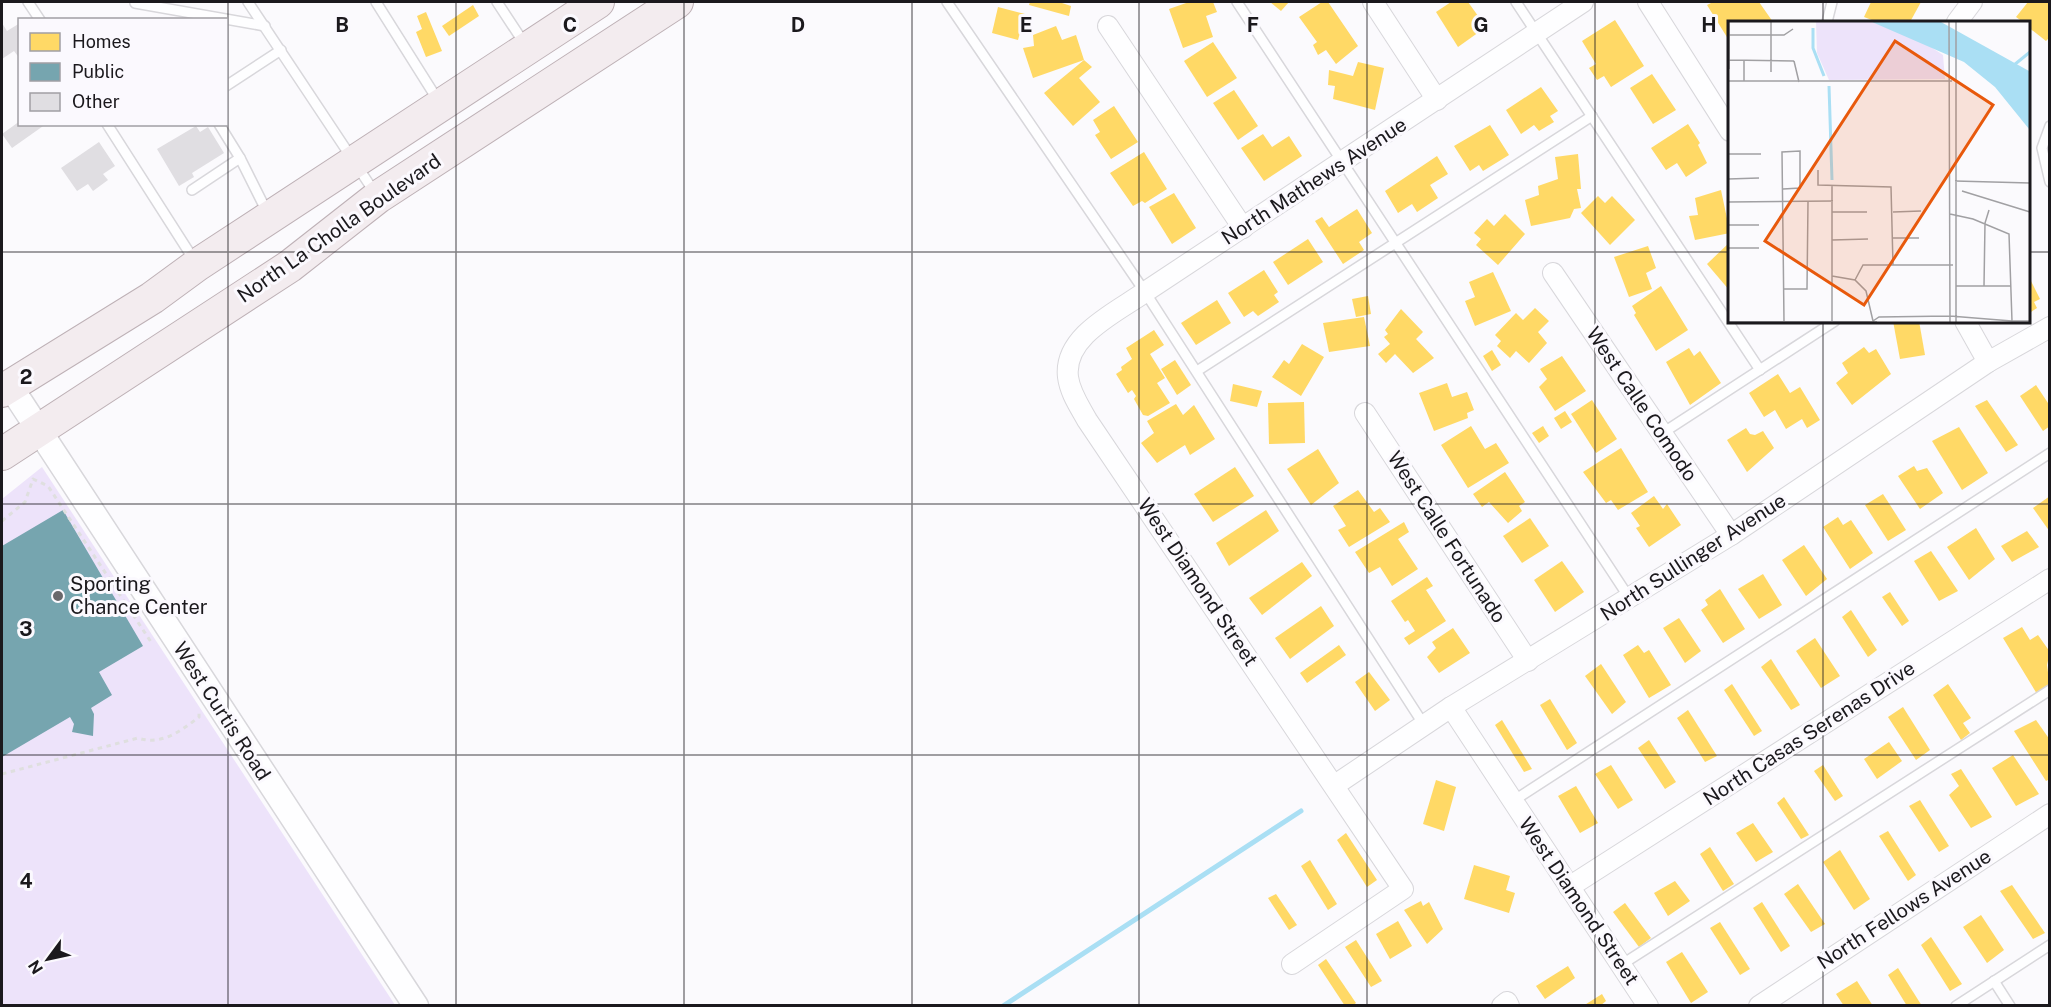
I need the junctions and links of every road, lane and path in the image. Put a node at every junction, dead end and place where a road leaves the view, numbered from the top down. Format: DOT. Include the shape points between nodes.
graph roads {
  1 [pos="28,2"];
  2 [pos="248,2"];
  3 [pos="376,2"];
  4 [pos="497,2"];
  5 [pos="598,2"];
  6 [pos="677,2"];
  7 [pos="947,2"];
  8 [pos="1238,2"];
  9 [pos="1373,2"];
  10 [pos="1516,2"];
  11 [pos="1583,2"];
  12 [pos="1648,2"];
  13 [pos="1832,2"];
  14 [pos="1972,2"];
  15 [pos="135,3"];
  16 [pos="39,18"];
  17 [pos="220,18"];
  18 [pos="228,19"];
  19 [pos="1827,21"];
  20 [pos="1958,21"];
  21 [pos="265,26"];
  22 [pos="1108,26"];
  23 [pos="1537,32"];
  24 [pos="527,48"];
  25 [pos="281,50"];
  26 [pos="228,85"];
  27 [pos="1437,100"];
  28 [pos="440,104"];
  29 [pos="1592,116"];
  30 [pos="108,126"];
  31 [pos="220,126"];
  32 [pos="2049,126"];
  33 [pos="1728,128"];
  34 [pos="240,158"];
  35 [pos="355,160"];
  36 [pos="1343,161"];
  37 [pos="2049,182"];
  38 [pos="192,190"];
  39 [pos="378,197"];
  40 [pos="270,217"];
  41 [pos="1242,228"];
  42 [pos="1396,243"];
  43 [pos="197,265"];
  44 [pos="1553,273"];
  45 [pos="1145,292"];
  46 [pos="1728,322"];
  47 [pos="1728,322"];
  48 [pos="1833,322"];
  49 [pos="1966,322"];
  50 [pos="2049,327"];
  51 [pos="1988,363"];
  52 [pos="1760,370"];
  53 [pos="1197,371"];
  54 [pos="1068,376"];
  55 [pos="6,388"];
  56 [pos="1365,413"];
  57 [pos="39,429"];
  58 [pos="1660,434"];
  59 [pos="2049,453"];
  60 [pos="2,454"];
  61 [pos="2,521"];
  62 [pos="1731,535"];
  63 [pos="2049,579"];
  64 [pos="1630,599"];
  65 [pos="153,644"];
  66 [pos="1528,661"];
  67 [pos="2049,690"];
  68 [pos="200,705"];
  69 [pos="1450,707"];
  70 [pos="1424,725"];
  71 [pos="2,774"];
  72 [pos="1335,785"];
  73 [pos="1512,801"];
  74 [pos="2049,814"];
  75 [pos="1569,887"];
  76 [pos="2049,945"];
  77 [pos="1292,964"];
  78 [pos="1621,965"];
  79 [pos="1994,981"];
  80 [pos="416,1005"];
  81 [pos="1502,1005"];
  82 [pos="1509,1005"];
  83 [pos="1648,1005"];
  84 [pos="1759,1005"];
  85 [pos="1956,1005"];
  86 [pos="2010,1005"];
  1 -- 16 [label="lane"];
  2 -- 21 [label="lane"];
  3 -- 28 [label="lane"];
  4 -- 24 [label="lane"];
  5 -- 24 [label="main road"];
  6 -- 39 [label="main road, North La Cholla Boulevard"];
  7 -- 45 [label="lane"];
  8 -- 36 [label="lane"];
  9 -- 27 [label="street"];
  10 -- 23 [label="lane"];
  11 -- 23 [label="street, North Mathews Avenue"];
  12 -- 33 [label="street"];
  13 -- 19 [label="lane"];
  14 -- 20 [label="street"];
  15 -- 17 [label="lane"];
  18 -- 21 [label="lane"];
  21 -- 25 [label="lane"];
  22 -- 41 [label="street"];
  23 -- 27 [label="street, North Mathews Avenue"];
  23 -- 29 [label="lane"];
  24 -- 28 [label="main road"];
  25 -- 26 [label="lane"];
  25 -- 35 [label="lane"];
  27 -- 36 [label="street, North Mathews Avenue"];
  28 -- 35 [label="main road"];
  29 -- 42 [label="lane"];
  29 -- 47 [label="lane"];
  30 -- 43 [label="lane"];
  31 -- 34 [label="lane"];
  32 -- 37 [label="lane" via="2042,148"];
  34 -- 38 [label="lane"];
  34 -- 40 [label="lane"];
  35 -- 39 [label="lane"];
  35 -- 40 [label="main road"];
  36 -- 41 [label="street, North Mathews Avenue"];
  36 -- 42 [label="lane"];
  39 -- 57 [label="main road, North La Cholla Boulevard" via="290,266"];
  40 -- 43 [label="main road"];
  41 -- 45 [label="street, North Mathews Avenue"];
  42 -- 53 [label="lane"];
  42 -- 64 [label="lane"];
  43 -- 55 [label="main road" via="152,298"];
  44 -- 58 [label="street, West Calle Comodo"];
  45 -- 53 [label="lane"];
  45 -- 54 [label="street, North Mathews Avenue" via="1085,335 1072,352"];
  46 -- 52 [label="lane"];
  48 -- 52 [label="lane"];
  49 -- 51 [label="street"];
  50 -- 51 [label="street, North Sullinger Avenue"];
  51 -- 62 [label="street, North Sullinger Avenue"];
  52 -- 58 [label="lane"];
  53 -- 70 [label="lane"];
  54 -- 72 [label="street, West Diamond Street" via="1087,420"];
  55 -- 57 [label="street, West Curtis Road"];
  56 -- 66 [label="street, West Calle Fortunado"];
  57 -- 60 [label="main road, North La Cholla Boulevard"];
  57 -- 80 [label="street, West Curtis Road"];
  58 -- 62 [label="street, West Calle Comodo"];
  59 -- 73 [label="lane"];
  61 -- 65 [label="path" via="25,502 33,479 48,486"];
  62 -- 64 [label="street, North Sullinger Avenue"];
  63 -- 75 [label="street, North Casas Serenas Drive"];
  64 -- 66 [label="street, North Sullinger Avenue"];
  66 -- 69 [label="street, North Sullinger Avenue"];
  67 -- 78 [label="lane"];
  68 -- 71 [label="path" via="199,717 176,735 138,738"];
  69 -- 70 [label="street, North Sullinger Avenue"];
  69 -- 73 [label="street, West Diamond Street"];
  70 -- 72 [label="street, North Sullinger Avenue"];
  72 -- 77 [label="street, West Diamond Street" via="1403,889"];
  73 -- 75 [label="street, West Diamond Street"];
  74 -- 84 [label="street, North Fellows Avenue"];
  75 -- 78 [label="street, West Diamond Street"];
  76 -- 79 [label="lane"];
  78 -- 83 [label="street, West Diamond Street"];
  79 -- 85 [label="lane"];
  79 -- 86 [label="lane"];
  81 -- 82 [label="street"];
}
